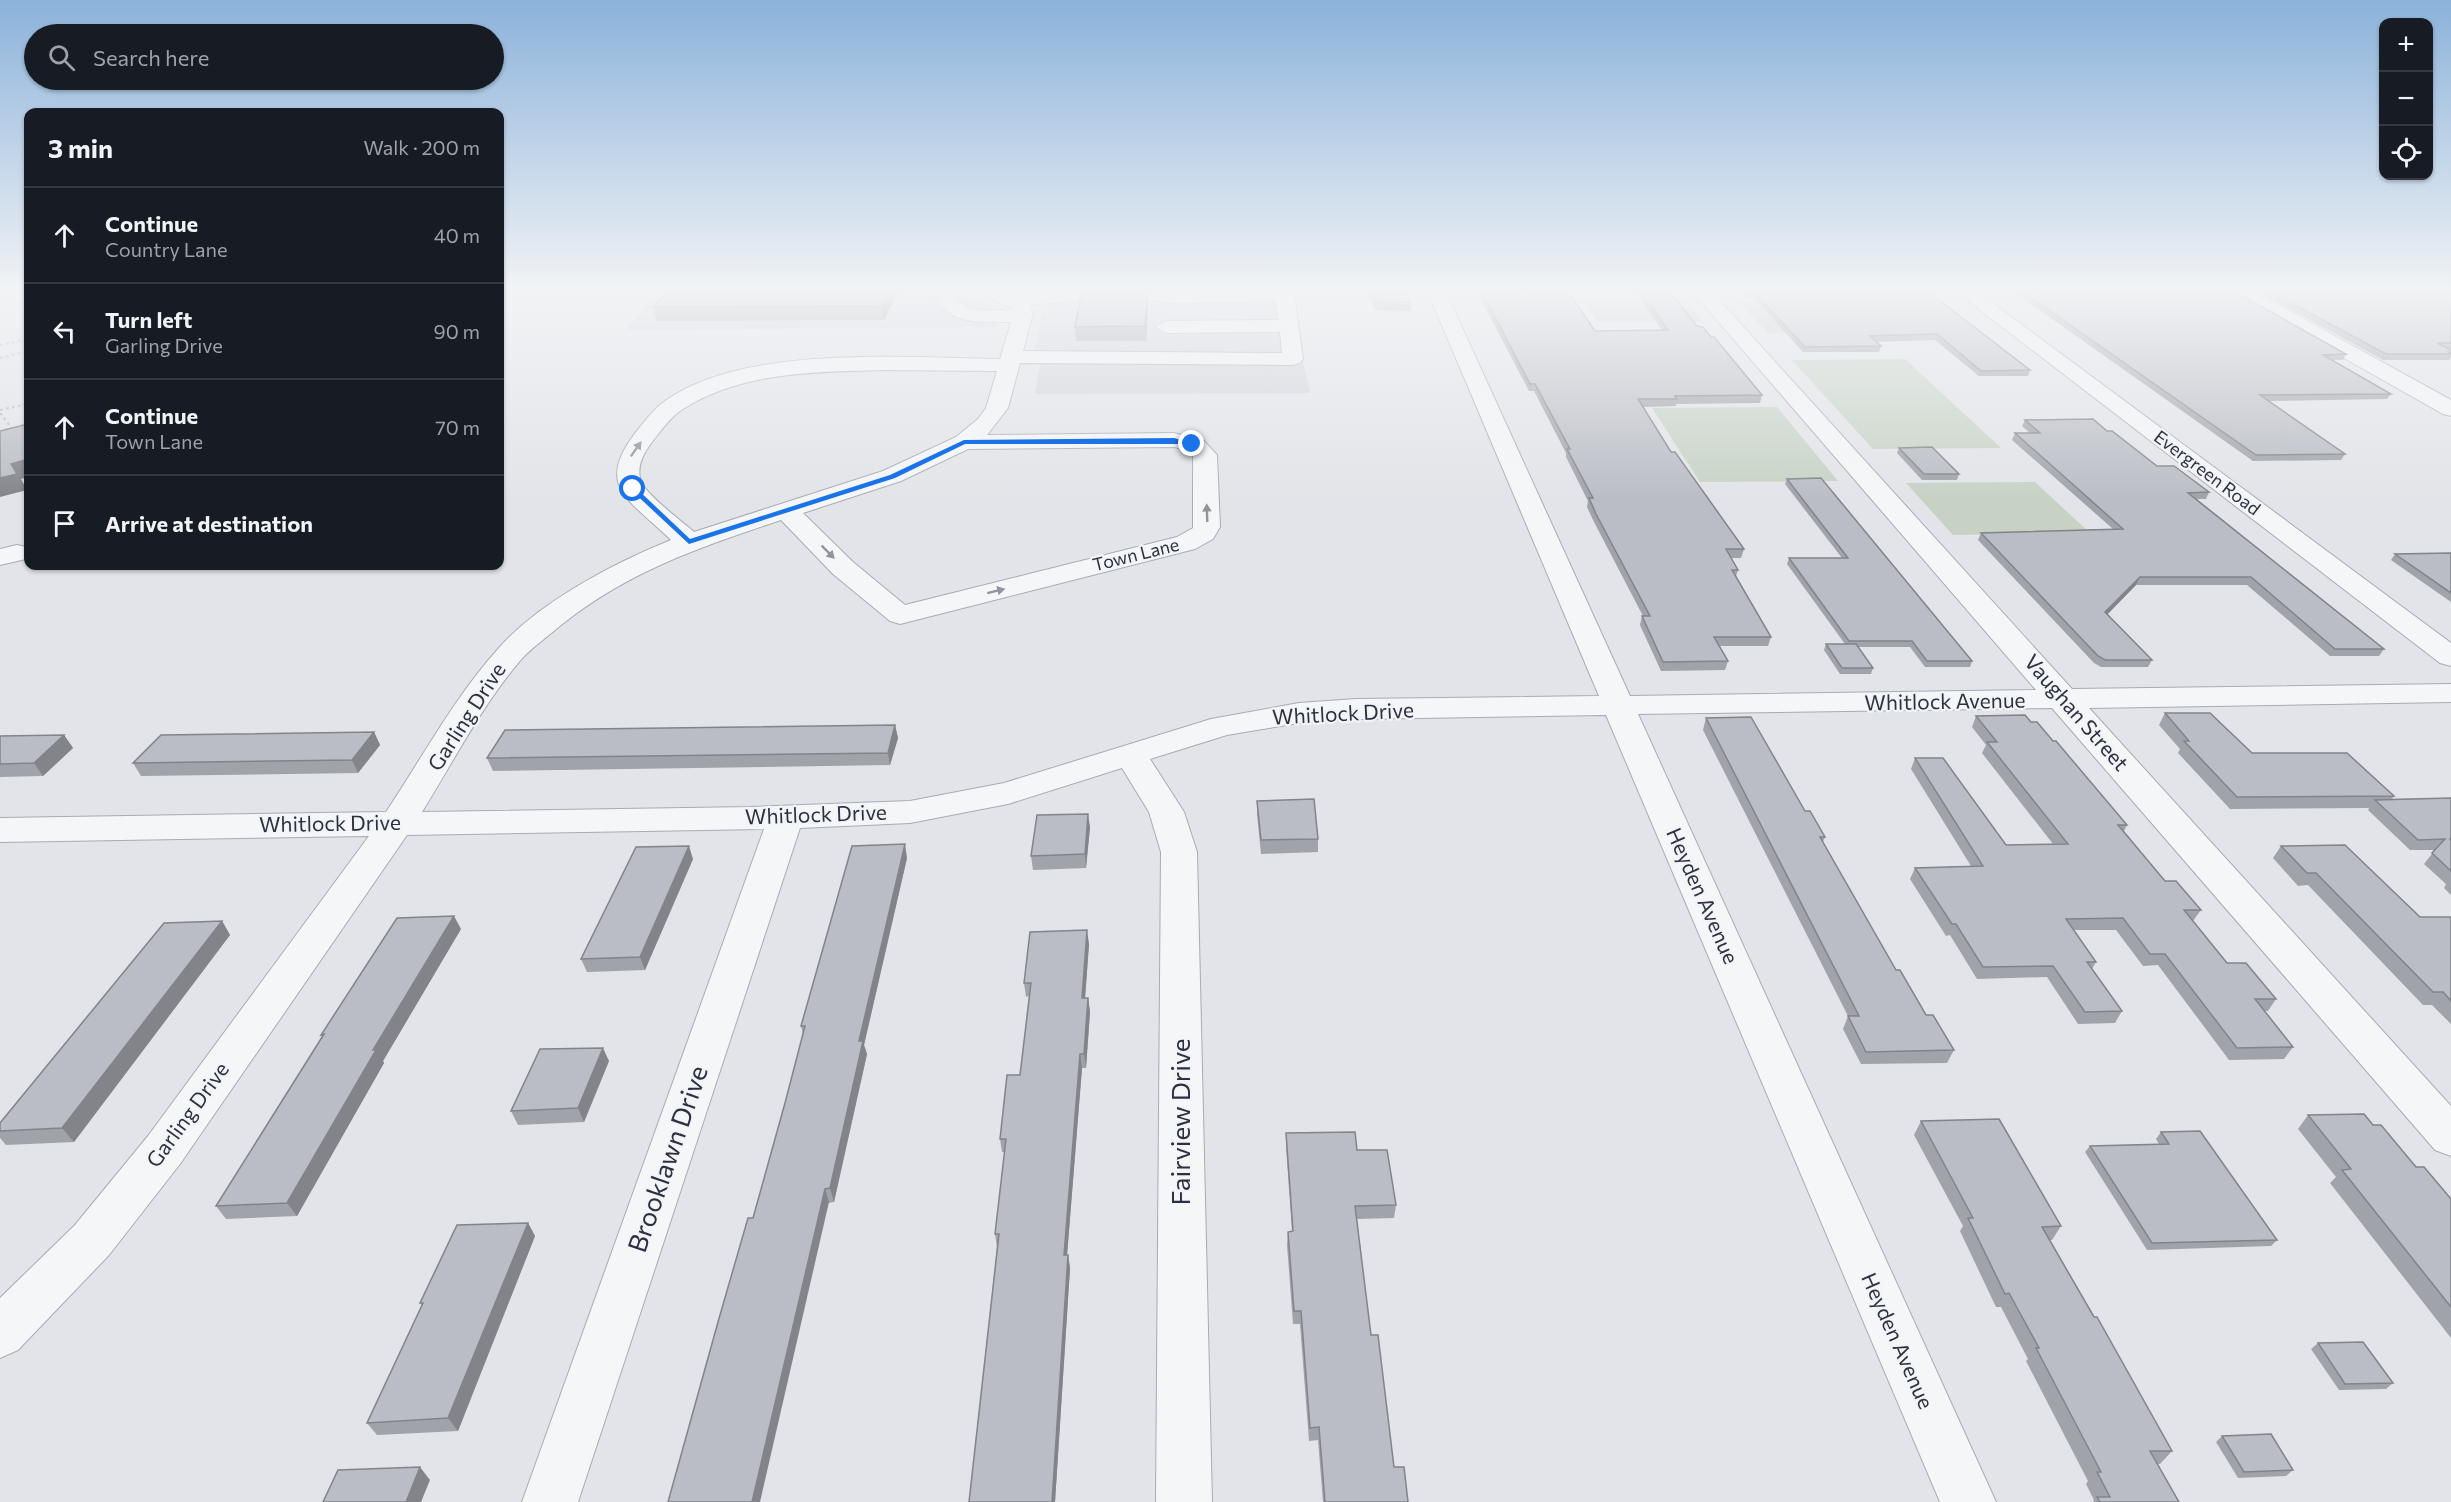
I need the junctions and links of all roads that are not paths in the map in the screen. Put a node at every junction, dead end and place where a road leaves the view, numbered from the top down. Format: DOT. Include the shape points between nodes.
graph roads {
  1 [pos="1015,360"];
  2 [pos="1467,360"];
  3 [pos="1762,360"];
  4 [pos="2056,360"];
  5 [pos="2363,360"];
  6 [pos="1011,361"];
  7 [pos="2451,409"];
  8 [pos="964,442"];
  9 [pos="786,511"];
  10 [pos="689,542"];
  11 [pos="2451,657"];
  12 [pos="2451,693"];
  13 [pos="2065,700"];
  14 [pos="1619,707"];
  15 [pos="1129,755"];
  16 [pos="786,817"];
  17 [pos="397,823"];
  18 [pos="0,830"];
  19 [pos="2451,1137"];
  20 [pos="0,1333"];
  21 [pos="550,1502"];
  22 [pos="1184,1502"];
  23 [pos="1968,1502"];
  1 -- 6 [label="street"];
  2 -- 14 [label="street, Heyden Avenue"];
  3 -- 13 [label="street, Vaughan Street"];
  4 -- 11 [label="street, Evergreen Road"];
  5 -- 7 [label="street"];
  6 -- 8 [label="street, Garling Drive" via="997,408 986,424"];
  10 -- 6 [label="street, one-way" via="633,489 626,468 633,451 662,414 695,392 738,377 793,368"];
  8 -- 9 [label="street, Garling Drive" via="892,476"];
  9 -- 8 [label="street, Town Lane, one-way" via="843,568 900,615 1186,543 1204,533 1207,526 1205,455 1192,444 1174,440"];
  9 -- 10 [label="street, Garling Drive"];
  10 -- 17 [label="street, Garling Drive" via="604,581 529,635 489,679"];
  12 -- 13 [label="street, Whitlock Avenue"];
  13 -- 14 [label="street, Whitlock Avenue"];
  13 -- 19 [label="street, Vaughan Street"];
  14 -- 15 [label="street, Whitlock Drive" via="1299,713 1222,726"];
  14 -- 23 [label="street, Heyden Avenue"];
  15 -- 16 [label="street, Whitlock Drive" via="1008,793 947,807 872,815"];
  15 -- 22 [label="street, Fairview Drive" via="1163,802 1179,852"];
  16 -- 17 [label="street, Whitlock Drive"];
  16 -- 21 [label="street, Brooklawn Drive"];
  17 -- 18 [label="street, Whitlock Drive"];
  17 -- 20 [label="street, Garling Drive" via="164,1150 92,1240"];
}
